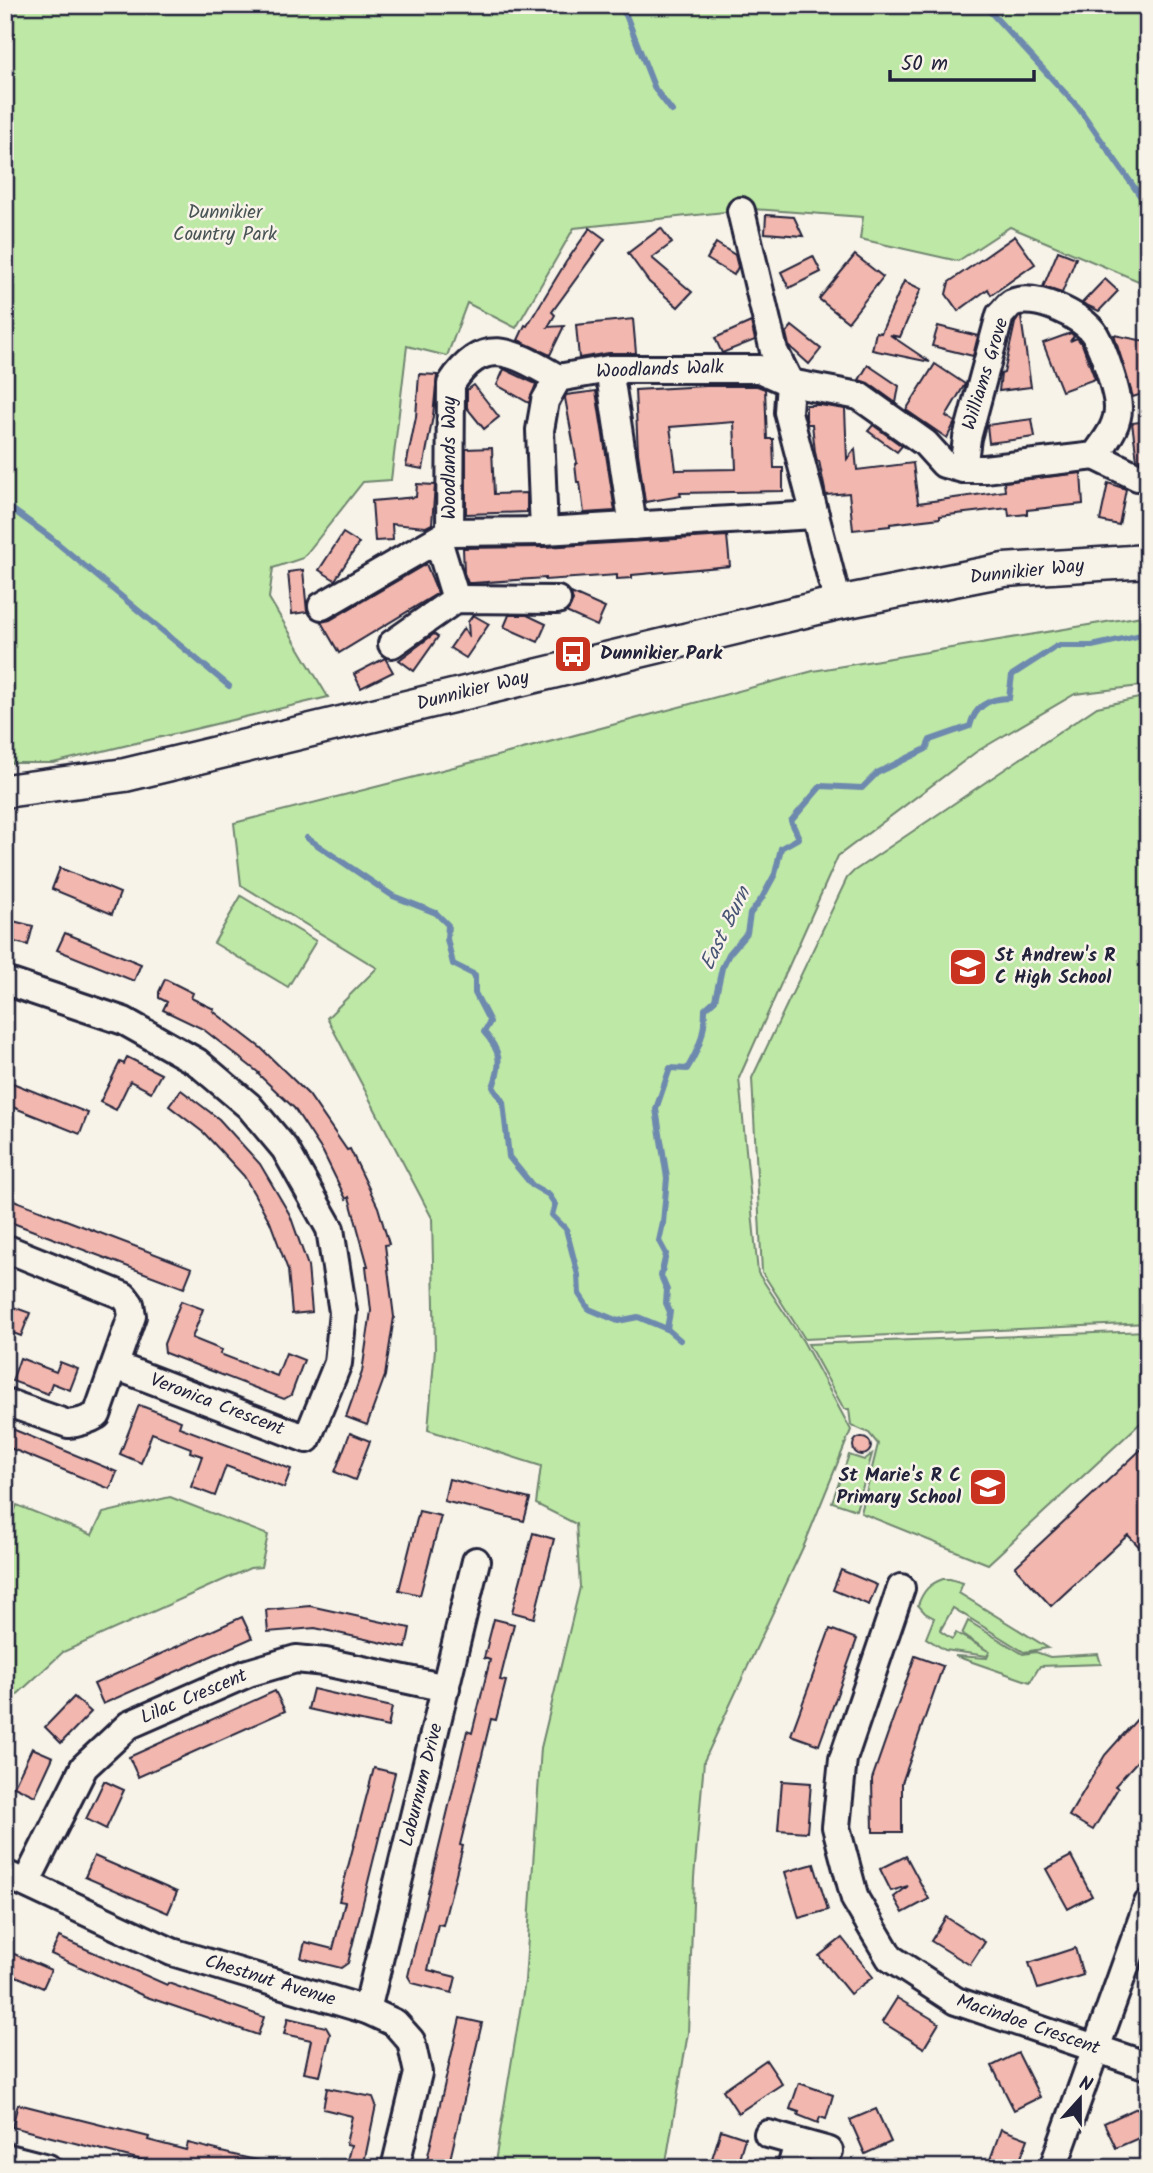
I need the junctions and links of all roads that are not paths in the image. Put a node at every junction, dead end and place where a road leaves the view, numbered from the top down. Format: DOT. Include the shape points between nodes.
graph roads {
  1 [pos="741,211"];
  2 [pos="609,369"];
  3 [pos="558,378"];
  4 [pos="790,383"];
  5 [pos="1095,456"];
  6 [pos="963,469"];
  7 [pos="1138,477"];
  8 [pos="815,515"];
  9 [pos="634,526"];
  10 [pos="544,530"];
  11 [pos="444,536"];
  12 [pos="1148,561"];
  13 [pos="456,598"];
  14 [pos="556,600"];
  15 [pos="838,603"];
  16 [pos="322,606"];
  17 [pos="393,644"];
  18 [pos="5,791"];
  19 [pos="5,981"];
  20 [pos="5,1248"];
  21 [pos="116,1366"];
  22 [pos="5,1402"];
  23 [pos="476,1561"];
  24 [pos="901,1588"];
  25 [pos="446,1688"];
  26 [pos="16,1879"];
  27 [pos="1148,1903"];
  28 [pos="367,2010"];
  29 [pos="1095,2049"];
  30 [pos="1148,2066"];
  31 [pos="768,2134"];
  32 [pos="829,2151"];
  33 [pos="795,2155"];
  34 [pos="5,2157"];
  35 [pos="48,2168"];
  36 [pos="395,2168"];
  37 [pos="1053,2168"];
  1 -- 4 [label="street" via="774,351"];
  2 -- 3 [label="street, Woodlands Walk"];
  2 -- 4 [label="street, Woodlands Walk" via="759,369"];
  2 -- 9 [label="street"];
  3 -- 10 [label="street" via="545,401 540,430"];
  3 -- 11 [label="street, Woodlands Way" via="524,358 493,351 480,354 460,370 451,384"];
  4 -- 6 [label="street, Woodlands Walk" via="859,396 925,443 944,464"];
  4 -- 8 [label="street" via="788,412"];
  5 -- 6 [label="street"];
  5 -- 6 [label="street, Williams Grove" via="1114,429 1118,408 1094,334 1080,319 1046,303 1012,303 1000,315"];
  5 -- 7 [label="street"];
  8 -- 9 [label="street"];
  8 -- 15 [label="street"];
  9 -- 10 [label="street"];
  10 -- 11 [label="street"];
  11 -- 13 [label="street, Woodlands Way"];
  11 -- 16 [label="street"];
  12 -- 15 [label="main road, Dunnikier Way" via="1004,570"];
  13 -- 14 [label="street"];
  13 -- 17 [label="street"];
  15 -- 18 [label="main road, Dunnikier Way" via="125,775"];
  19 -- 21 [label="street, Veronica Crescent" via="124,1021 197,1062 249,1106 285,1149 330,1229 343,1312 338,1363 307,1439"];
  20 -- 21 [label="street" via="124,1296 132,1317"];
  21 -- 22 [label="street" via="97,1415 78,1423 68,1424"];
  23 -- 25 [label="street, Laburnum Drive"];
  24 -- 29 [label="street, Macindoe Crescent" via="843,1759 836,1827 855,1899 890,1958 956,2001"];
  25 -- 26 [label="street, Lilac Crescent" via="296,1660 248,1673 129,1725 84,1767"];
  25 -- 28 [label="street, Laburnum Drive"];
  26 -- 28 [label="street, Chestnut Avenue" via="173,1952"];
  27 -- 29 [label="street"];
  28 -- 36 [label="street, Chestnut Avenue" via="395,2023 411,2041 418,2073"];
  29 -- 30 [label="street, Macindoe Crescent"];
  29 -- 37 [label="street"];
  31 -- 33 [label="street"];
  32 -- 33 [label="street"];
  34 -- 35 [label="street"];
}
